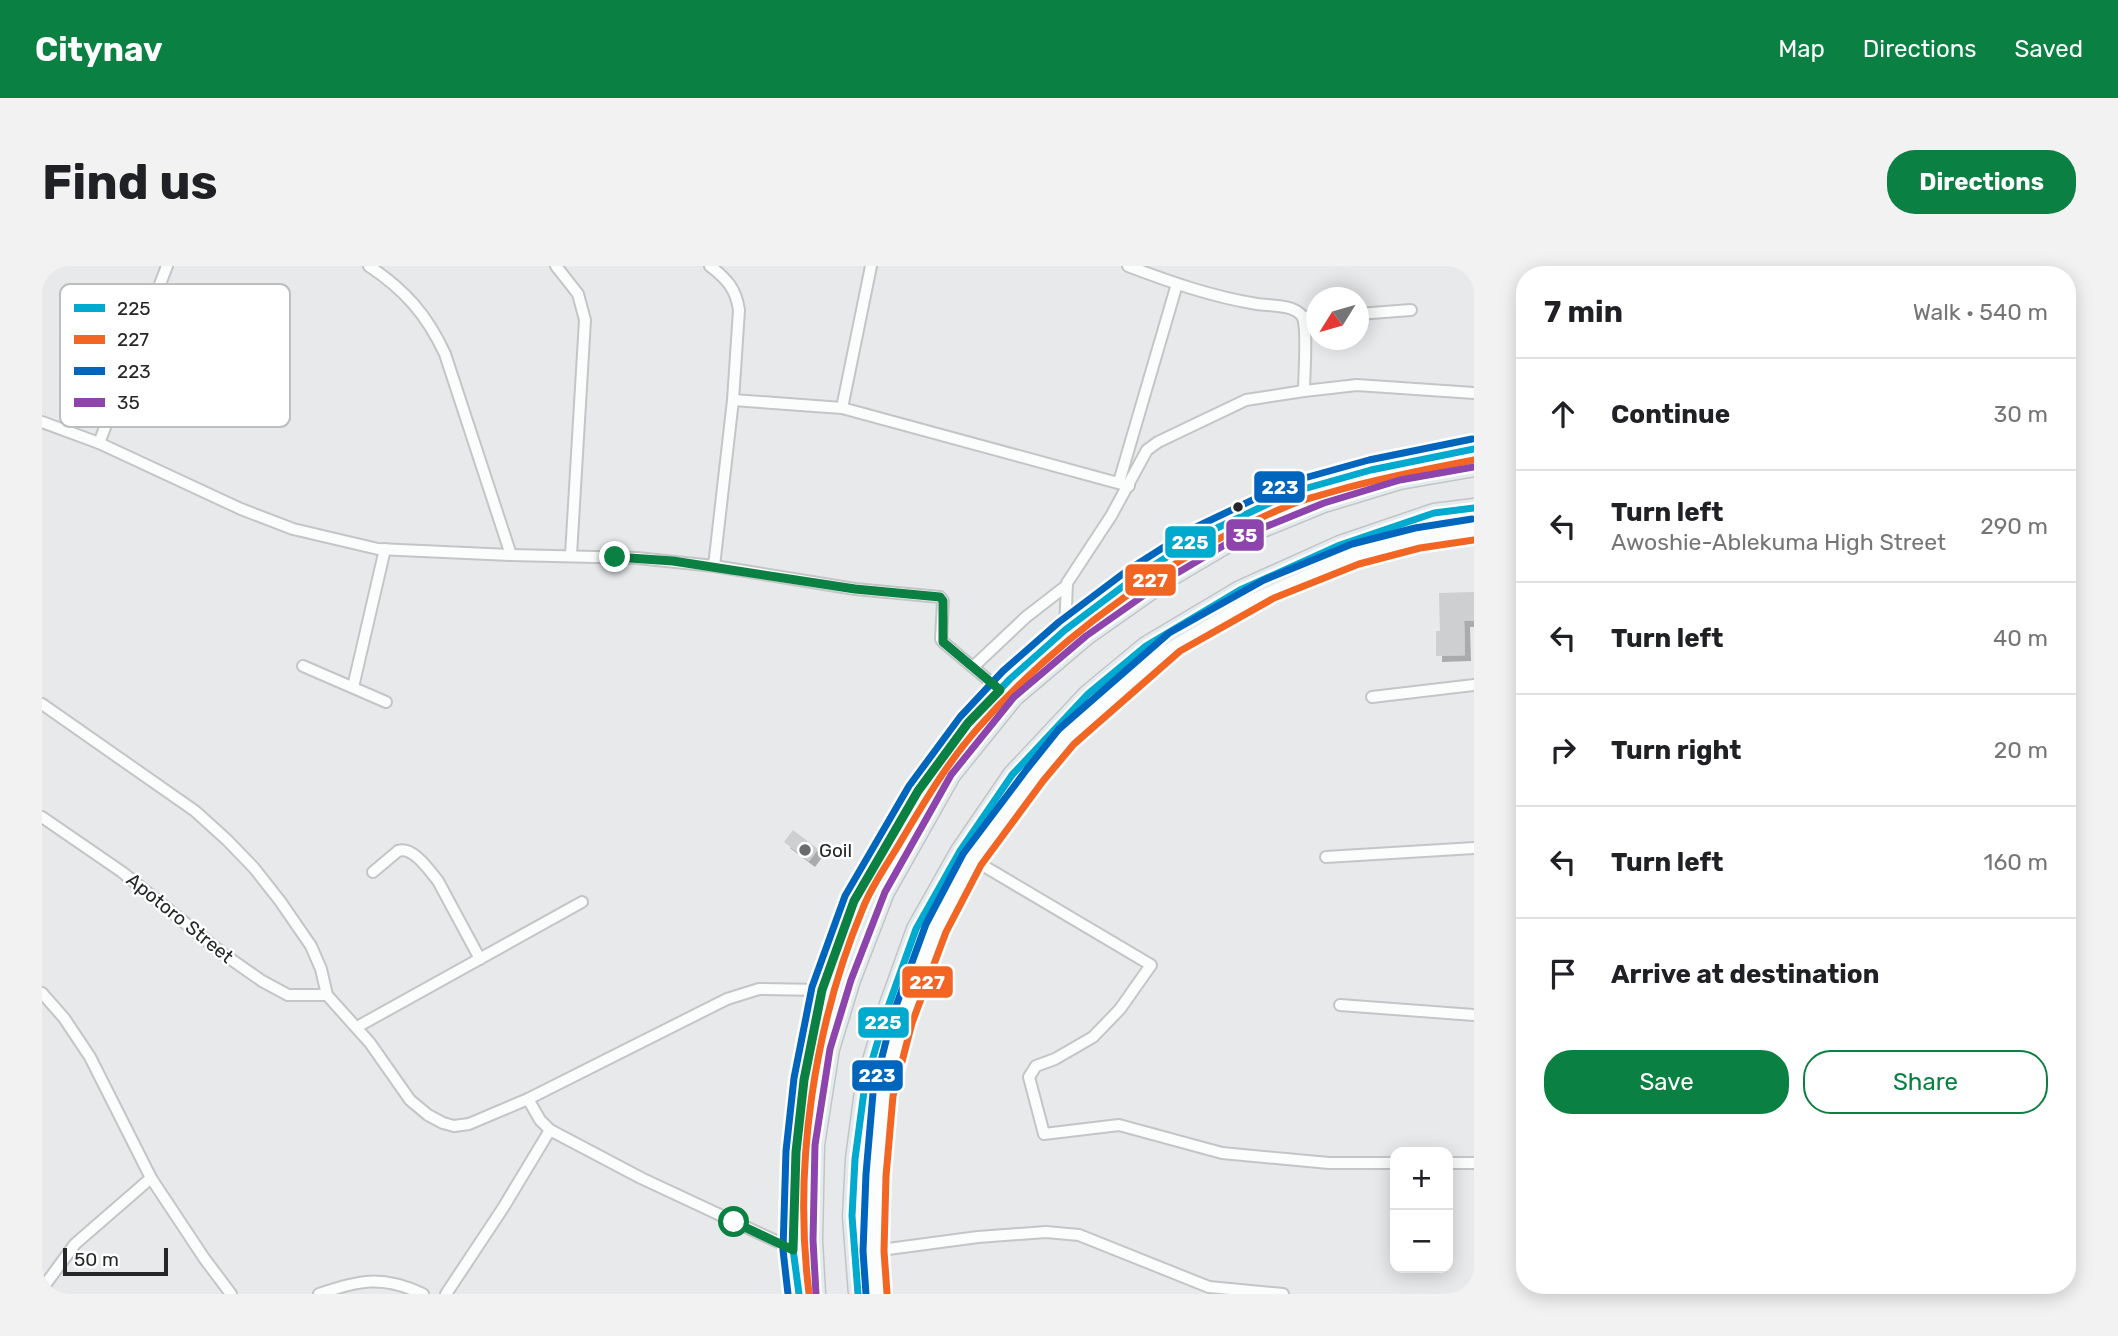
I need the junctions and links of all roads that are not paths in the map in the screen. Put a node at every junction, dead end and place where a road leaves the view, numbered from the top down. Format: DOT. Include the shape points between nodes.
graph roads {
  1 [pos="167,266"];
  2 [pos="369,266"];
  3 [pos="556,266"];
  4 [pos="710,266"];
  5 [pos="871,266"];
  6 [pos="1128,266"];
  7 [pos="160,284"];
  8 [pos="1177,284"];
  9 [pos="1411,310"];
  10 [pos="1369,313"];
  11 [pos="1303,317"];
  12 [pos="1306,317"];
  13 [pos="1304,391"];
  14 [pos="1474,393"];
  15 [pos="733,400"];
  16 [pos="842,408"];
  17 [pos="42,422"];
  18 [pos="105,427"];
  19 [pos="99,443"];
  20 [pos="1474,449"];
  21 [pos="1474,467"];
  22 [pos="1124,484"];
  23 [pos="1474,508"];
  24 [pos="1474,529"];
  25 [pos="385,549"];
  26 [pos="511,555"];
  27 [pos="571,555"];
  28 [pos="714,566"];
  29 [pos="1066,586"];
  30 [pos="1065,630"];
  31 [pos="303,666"];
  32 [pos="973,667"];
  33 [pos="1474,685"];
  34 [pos="353,687"];
  35 [pos="1000,690"];
  36 [pos="1372,696"];
  37 [pos="386,702"];
  38 [pos="42,704"];
  39 [pos="42,817"];
  40 [pos="1474,848"];
  41 [pos="1326,857"];
  42 [pos="972,859"];
  43 [pos="373,872"];
  44 [pos="582,902"];
  45 [pos="480,959"];
  46 [pos="822,990"];
  47 [pos="42,993"];
  48 [pos="327,995"];
  49 [pos="1340,1005"];
  50 [pos="1474,1015"];
  51 [pos="357,1027"];
  52 [pos="528,1099"];
  53 [pos="550,1130"];
  54 [pos="1390,1163"];
  55 [pos="1453,1163"];
  56 [pos="1474,1163"];
  57 [pos="151,1178"];
  58 [pos="793,1250"];
  59 [pos="873,1251"];
  60 [pos="42,1289"];
  61 [pos="230,1294"];
  62 [pos="319,1294"];
  63 [pos="423,1294"];
  64 [pos="446,1294"];
  65 [pos="799,1294"];
  66 [pos="816,1294"];
  67 [pos="858,1294"];
  68 [pos="877,1294"];
  69 [pos="1283,1294"];
  1 -- 7 [label="street"];
  2 -- 26 [label="street" via="409,298 437,336"];
  3 -- 27 [label="street" via="578,294 585,320"];
  4 -- 15 [label="street" via="726,279 740,310"];
  5 -- 16 [label="street"];
  6 -- 8 [label="street"];
  8 -- 11 [label="street" via="1290,309"];
  8 -- 22 [label="street"];
  9 -- 10 [label="street"];
  11 -- 12 [label="street"];
  11 -- 13 [label="street"];
  13 -- 14 [label="street" via="1357,385"];
  13 -- 22 [label="street" via="1247,400 1158,442 1147,450"];
  15 -- 16 [label="street"];
  15 -- 28 [label="street"];
  16 -- 22 [label="street"];
  17 -- 19 [label="street"];
  18 -- 19 [label="street"];
  19 -- 25 [label="street" via="293,529"];
  20 -- 30 [label="street" via="1293,492 1198,537"];
  21 -- 66 [label="main road" via="1400,480 1325,503 1233,540 1086,636 1014,697 951,775 885,892 830,1049 815,1145"];
  22 -- 29 [label="street"];
  23 -- 67 [label="main road" via="1434,513 1340,544 1240,590 1146,646 1088,694 1012,775 960,851 916,929 865,1084 852,1216"];
  24 -- 42 [label="street" via="1356,554 1269,589 1174,642 1066,737"];
  25 -- 26 [label="street"];
  25 -- 34 [label="street"];
  26 -- 27 [label="street"];
  27 -- 28 [label="street"];
  28 -- 32 [label="street" via="855,589 940,597 943,642"];
  29 -- 30 [label="street"];
  29 -- 32 [label="street"];
  30 -- 35 [label="street"];
  31 -- 34 [label="street"];
  32 -- 35 [label="street"];
  33 -- 36 [label="street"];
  34 -- 37 [label="street"];
  35 -- 46 [label="street" via="968,723 918,791 854,901"];
  38 -- 48 [label="street" via="195,811 254,868 311,946"];
  39 -- 48 [label="street, Apotoro Street" via="122,872 262,981 288,995"];
  40 -- 41 [label="street"];
  42 -- 54 [label="street" via="1151,965 1093,1037 1036,1066 1029,1077 1044,1134 1119,1125 1222,1153 1329,1163"];
  42 -- 59 [label="street" via="936,928 902,1020 883,1094"];
  43 -- 45 [label="street" via="398,851 408,850 438,881"];
  44 -- 45 [label="street"];
  45 -- 51 [label="street"];
  46 -- 52 [label="street" via="759,989 727,999"];
  46 -- 58 [label="street" via="804,1080"];
  47 -- 57 [label="street" via="90,1057"];
  48 -- 51 [label="street"];
  49 -- 50 [label="street"];
  51 -- 52 [label="street" via="410,1100 443,1123 469,1124"];
  52 -- 53 [label="street"];
  53 -- 58 [label="street"];
  53 -- 64 [label="street"];
  55 -- 56 [label="street"];
  57 -- 60 [label="street" via="75,1244"];
  57 -- 61 [label="street"];
  58 -- 65 [label="street"];
  59 -- 68 [label="street"];
  59 -- 69 [label="street" via="978,1237 1046,1232 1079,1235 1209,1287"];
  62 -- 63 [label="street" via="350,1283 381,1280"];
}
